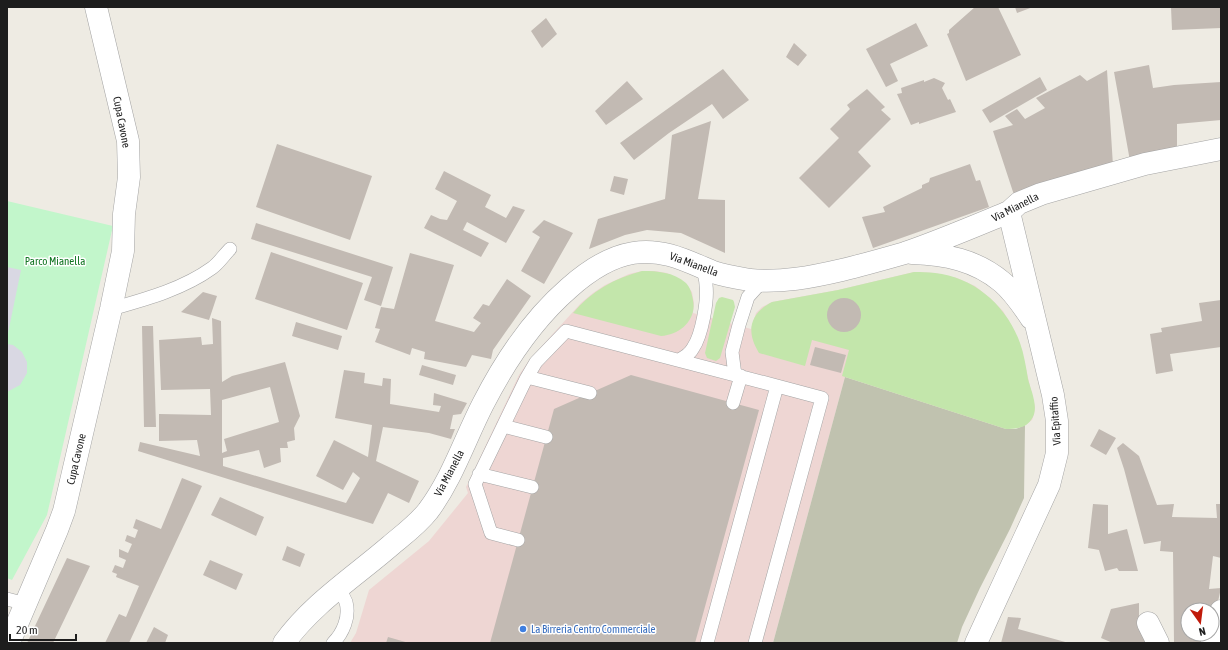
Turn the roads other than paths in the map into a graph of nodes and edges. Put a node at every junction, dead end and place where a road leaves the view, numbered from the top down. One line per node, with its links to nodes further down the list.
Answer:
1 (96, 7): 8 (street, Cupa Cavone)
2 (1221, 149): 3 (street, Via Mianella)
3 (1009, 212): 5 (street, Via Mianella); 9 (street, Via Epitaffio)
4 (230, 249): 8 (lane)
5 (904, 253): 7 (street, Via Mianella); 9 (street)
6 (702, 267): 7 (street, Via Mianella); 10 (lane); 21 (street, Via Mianella)
7 (768, 280): 11 (lane)
8 (112, 309): 22 (street, Cupa Cavone)
9 (1038, 327): 30 (street, Via Epitaffio)
10 (680, 360): 11 (lane); 12 (lane)
11 (738, 375): 13 (lane); 15 (lane)
12 (527, 377): 14 (lane); 16 (lane)
13 (777, 386): 28 (lane); 29 (lane)
14 (590, 394)
15 (733, 403)
16 (503, 426): 17 (lane); 18 (lane)
17 (546, 437)
18 (479, 474): 19 (lane); 20 (lane)
19 (532, 487)
20 (518, 540)
21 (338, 588): 26 (street, Via Mianella); 27 (lane)
22 (16, 602): 25 (street, Cupa Cavone)
23 (1221, 611): 32 (street)
24 (1148, 623): 31 (street)
25 (9, 643)
26 (284, 643)
27 (333, 643)
28 (707, 643)
29 (756, 643)
30 (976, 643)
31 (1158, 643)
32 (1212, 643)

